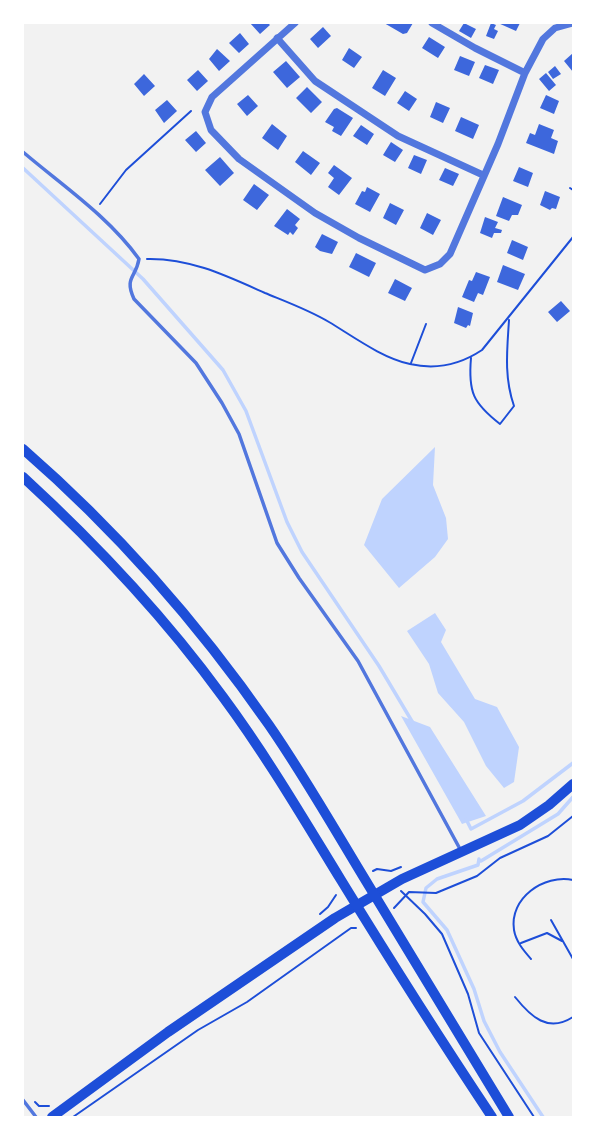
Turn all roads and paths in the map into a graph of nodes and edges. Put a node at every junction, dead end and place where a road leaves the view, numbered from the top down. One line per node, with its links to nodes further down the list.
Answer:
1 (295, 23): 4 (street)
2 (432, 23): 5 (street)
3 (573, 23): 5 (street)
4 (277, 38): 8 (street); 8 (street)
5 (525, 72): 8 (street)
6 (191, 111): 9 (path)
7 (23, 152): 9 (lane)
8 (482, 176)
9 (95, 211): 11 (lane)
10 (573, 237): 12 (path)
11 (139, 259): 15 (path); 20 (lane)
12 (510, 318): 14 (path); 14 (path)
13 (426, 324): 15 (path)
14 (471, 357): 15 (path)
15 (410, 365)
16 (23, 449): 25 (main road)
17 (23, 477): 27 (main road)
18 (573, 784): 20 (main road)
19 (573, 816): 26 (path)
20 (462, 853): 25 (main road)
21 (402, 867): 22 (path)
22 (373, 872)
23 (573, 880): 34 (path)
24 (401, 891): 26 (path)
25 (374, 894): 27 (main road); 46 (main road)
26 (404, 895): 28 (path); 47 (path)
27 (356, 904): 43 (main road); 45 (main road)
28 (393, 910)
29 (551, 919): 33 (path)
30 (340, 925): 32 (path)
31 (361, 929): 32 (path)
32 (345, 932): 44 (path)
33 (562, 941): 34 (path); 36 (path)
34 (519, 944): 35 (path)
35 (531, 959)
36 (573, 959)
37 (515, 997): 38 (path)
38 (573, 1017)
39 (23, 1100): 42 (lane)
40 (32, 1100): 41 (path)
41 (50, 1106)
42 (36, 1117)
43 (52, 1117)
44 (73, 1117)
45 (492, 1117)
46 (509, 1117)
47 (534, 1117)

